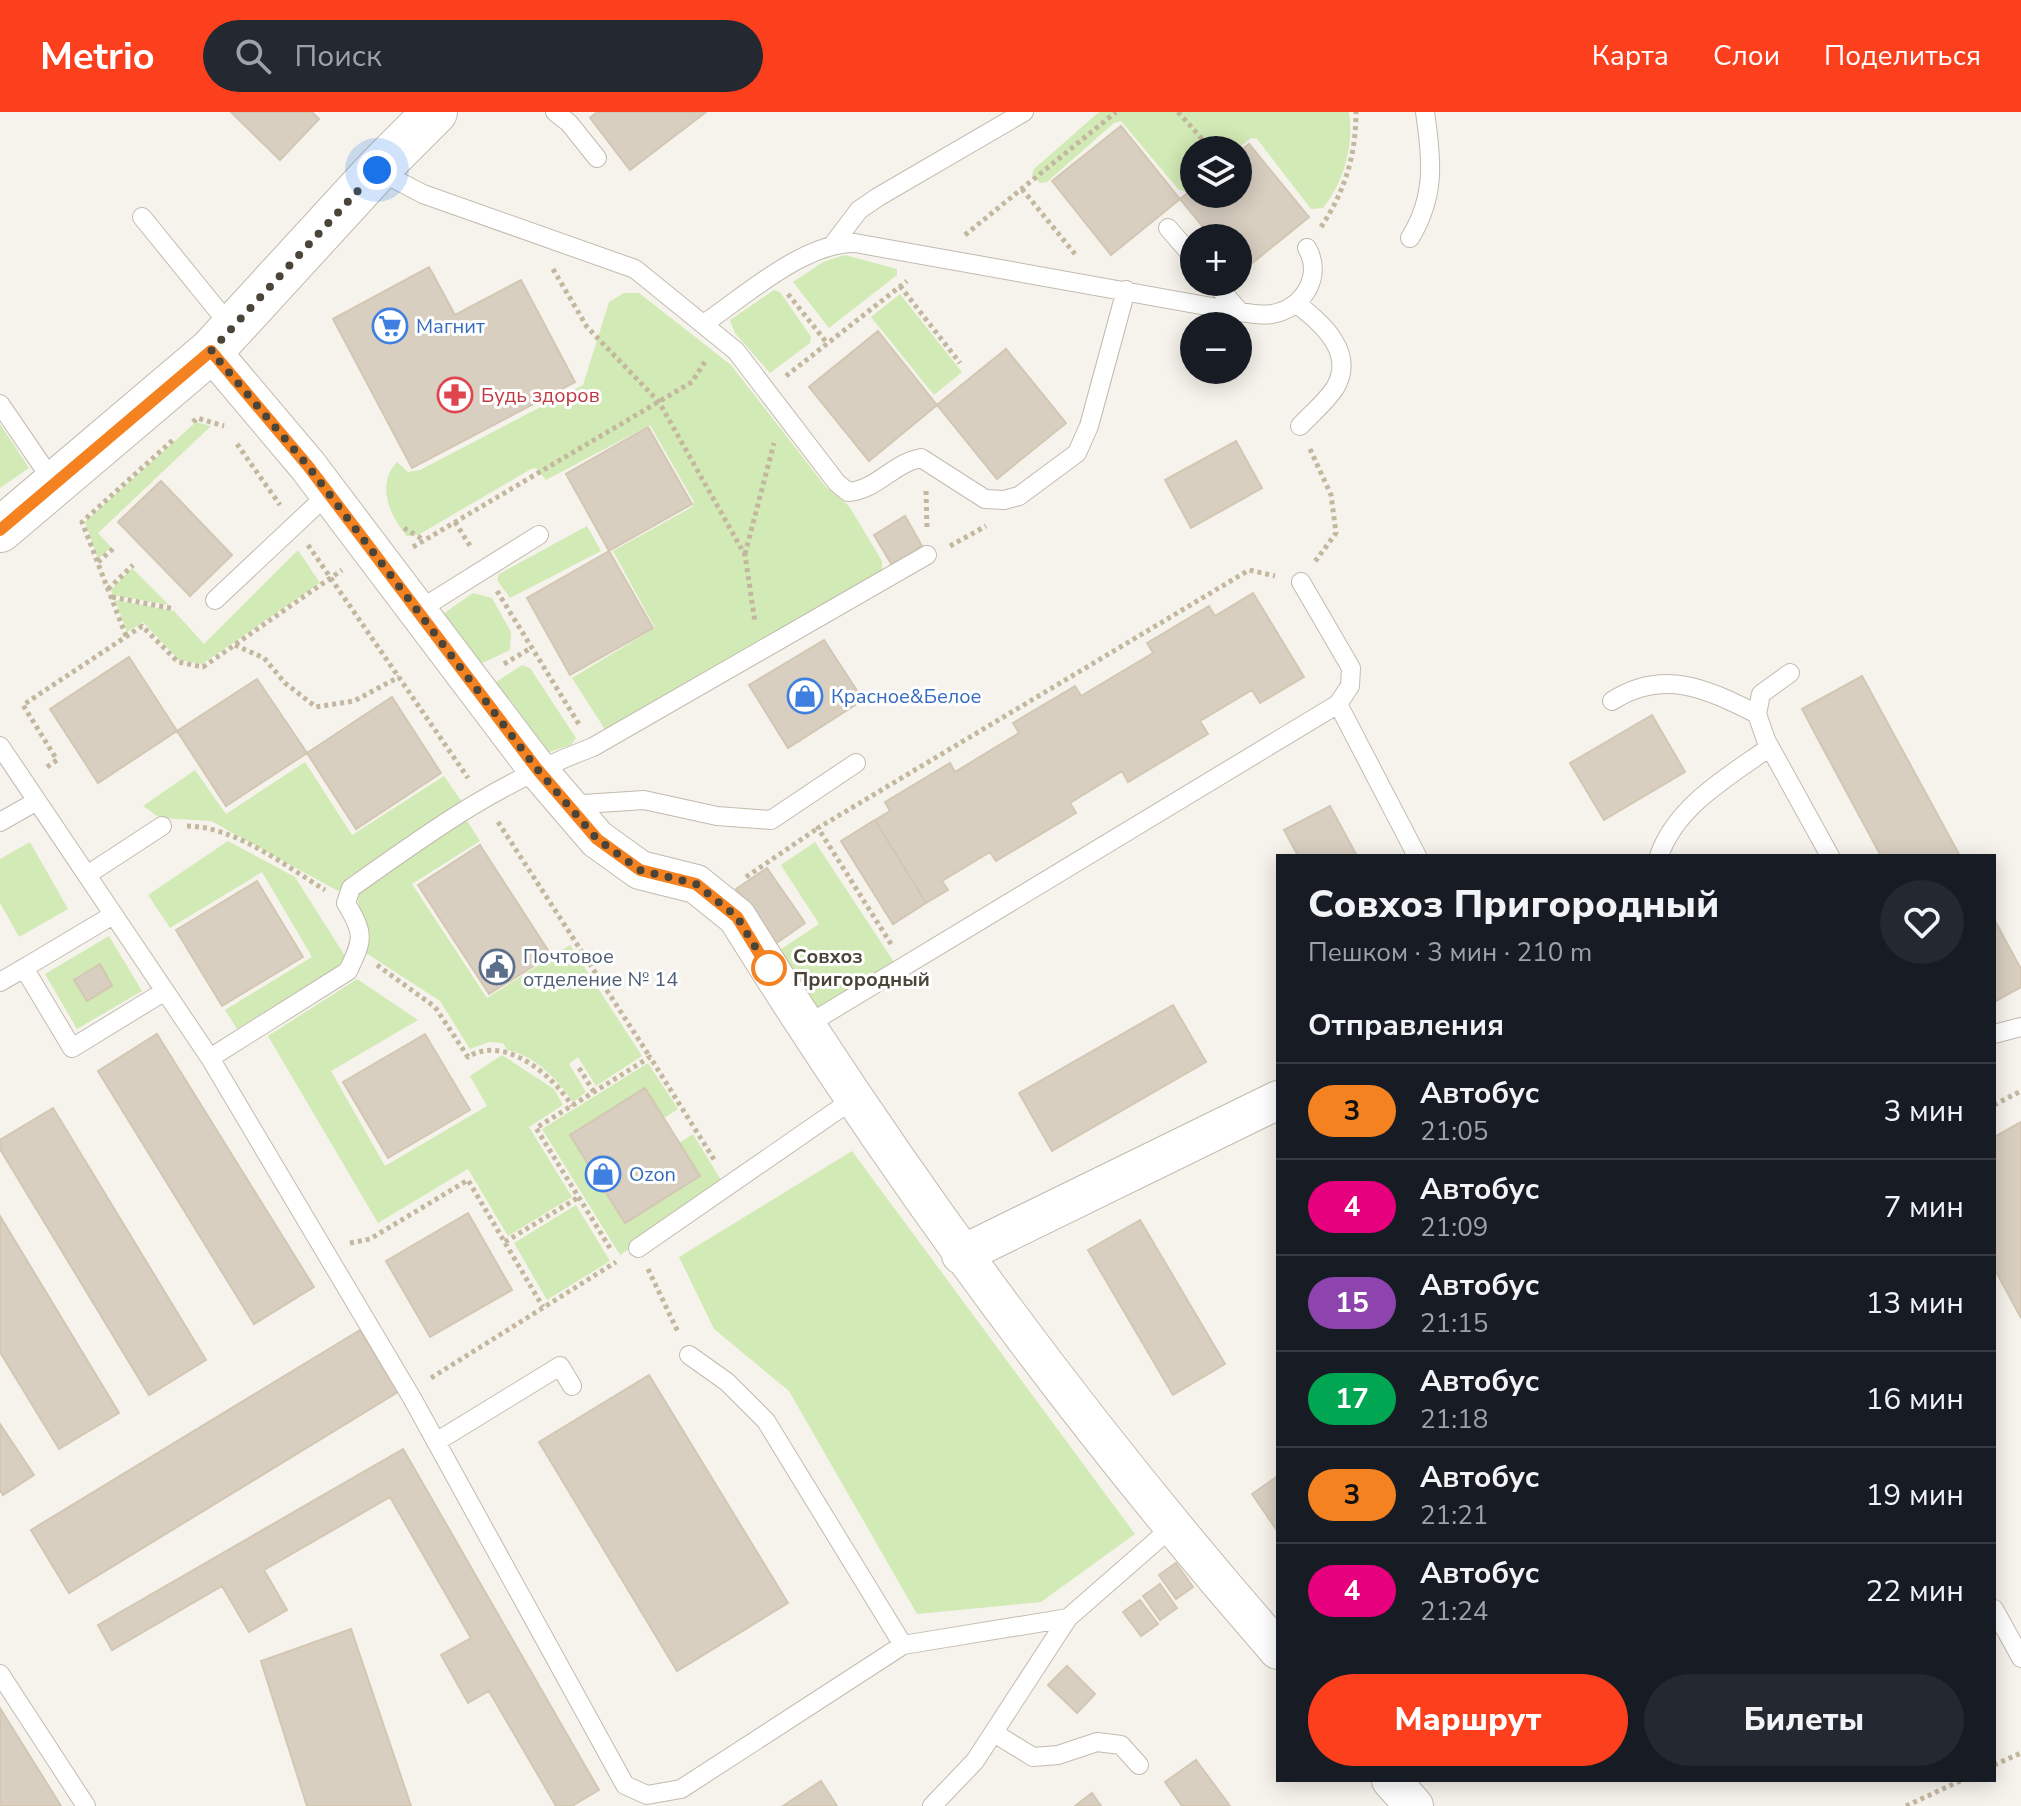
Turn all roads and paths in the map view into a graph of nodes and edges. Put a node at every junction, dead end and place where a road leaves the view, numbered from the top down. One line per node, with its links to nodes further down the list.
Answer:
1 (435, 112): 10 (street)
2 (555, 112): 9 (lane)
3 (1024, 112): 17 (lane)
4 (1116, 112): 11 (path)
5 (1178, 112): 8 (path)
6 (1356, 112): 18 (path)
7 (1425, 112): 15 (lane)
8 (1199, 136)
9 (597, 158)
10 (377, 170): 14 (lane); 29 (street)
11 (1022, 189): 19 (path); 21 (path)
12 (142, 217): 29 (lane)
13 (1168, 228): 16 (lane)
14 (530, 231): 28 (lane); 33 (path)
15 (1410, 238)
16 (1180, 242)
17 (834, 243): 19 (lane); 20 (lane)
18 (1307, 248): 25 (lane)
19 (937, 257): 21 (lane); 22 (path)
20 (775, 276): 28 (lane); 30 (path)
21 (1101, 285): 23 (lane)
22 (900, 286): 30 (path); 31 (path)
23 (1126, 290): 26 (lane); 40 (lane)
24 (1226, 296): 26 (lane)
25 (1297, 304): 27 (lane); 36 (lane)
26 (1240, 312)
27 (1252, 313)
28 (711, 329): 32 (lane); 33 (path)
29 (222, 339): 37 (street); 38 (street)
30 (827, 343): 32 (path)
31 (960, 363)
32 (767, 391): 35 (lane)
33 (659, 402): 45 (path); 47 (path)
34 (0, 404): 37 (lane)
35 (783, 412): 40 (lane); 45 (path)
36 (1300, 426): 52 (path)
37 (56, 485): 42 (street)
38 (329, 493): 41 (lane); 47 (street)
39 (927, 495): 46 (path)
40 (1019, 496): 46 (path)
41 (294, 525): 48 (path); 51 (path); 54 (lane)
42 (0, 530)
43 (539, 535): 50 (lane)
44 (115, 547): 48 (path)
45 (745, 555): 59 (path)
46 (927, 555): 59 (lane)
47 (378, 557): 51 (path); 56 (street)
48 (98, 562): 53 (path)
49 (133, 565): 53 (path)
50 (484, 569): 56 (lane); 66 (path)
51 (331, 578): 58 (path); 61 (path)
52 (1301, 582): 63 (lane); 76 (path)
53 (110, 593): 55 (path); 57 (path)
54 (215, 600)
55 (175, 609)
56 (419, 610): 69 (street)
57 (126, 636): 58 (path); 70 (path)
58 (235, 645): 61 (path)
59 (760, 651): 66 (lane)
60 (1790, 673): 64 (lane)
61 (399, 677): 71 (path)
62 (1612, 701): 64 (lane)
63 (1338, 704): 77 (lane); 85 (lane)
64 (1757, 714): 67 (lane)
65 (0, 746): 70 (lane)
66 (593, 747): 69 (lane)
67 (1770, 747): 78 (lane); 79 (lane)
68 (856, 763): 73 (lane)
69 (537, 769): 71 (lane); 73 (street)
70 (24, 781): 72 (lane)
71 (482, 798): 82 (lane); 92 (path)
72 (37, 801): 74 (lane); 80 (lane)
73 (568, 805): 81 (street)
74 (0, 822)
75 (162, 826): 80 (lane); 82 (path)
76 (818, 828): 81 (path); 85 (path)
77 (1416, 854)
78 (1660, 854)
79 (1829, 854)
80 (87, 875): 83 (lane)
81 (714, 898): 89 (street)
82 (346, 903): 84 (lane)
83 (113, 915): 86 (lane); 88 (lane)
84 (356, 953): 93 (lane); 100 (path)
85 (904, 966): 89 (lane)
86 (24, 968): 87 (lane); 88 (lane)
87 (0, 982)
88 (165, 991): 93 (lane)
89 (807, 1025): 97 (street)
90 (2021, 1027): 91 (lane)
91 (1996, 1033)
92 (650, 1057): 96 (path); 101 (path)
93 (210, 1058): 105 (lane)
94 (579, 1068): 96 (path)
95 (2021, 1091): 99 (path)
96 (594, 1092): 100 (path)
97 (855, 1098): 101 (lane); 106 (street)
98 (1276, 1101): 106 (street)
99 (1996, 1104)
100 (572, 1106): 102 (path)
101 (730, 1186): 104 (lane)
102 (579, 1197): 103 (path); 107 (path)
103 (505, 1242): 105 (path); 108 (path)
104 (638, 1248): 107 (path); 109 (path)
105 (323, 1249): 111 (lane)
106 (961, 1255): 113 (street)
107 (618, 1260): 108 (path)
108 (543, 1307): 111 (path)
109 (689, 1355): 116 (lane)
110 (572, 1386): 112 (lane)
111 (409, 1392): 112 (lane)
112 (436, 1442): 116 (lane)
113 (1171, 1528): 115 (lane); 117 (street)
114 (1996, 1613): 118 (lane)
115 (1068, 1618): 116 (lane); 120 (lane)
116 (903, 1645)
117 (1276, 1648)
118 (2021, 1658)
119 (0, 1674): 126 (lane)
120 (994, 1733): 123 (lane); 127 (lane)
121 (2021, 1753): 122 (path)
122 (1996, 1764)
123 (1139, 1765)
124 (1393, 1782): 128 (street)
125 (1958, 1782): 129 (path)
126 (86, 1806)
127 (932, 1806)
128 (1414, 1806)
129 (1906, 1806)

